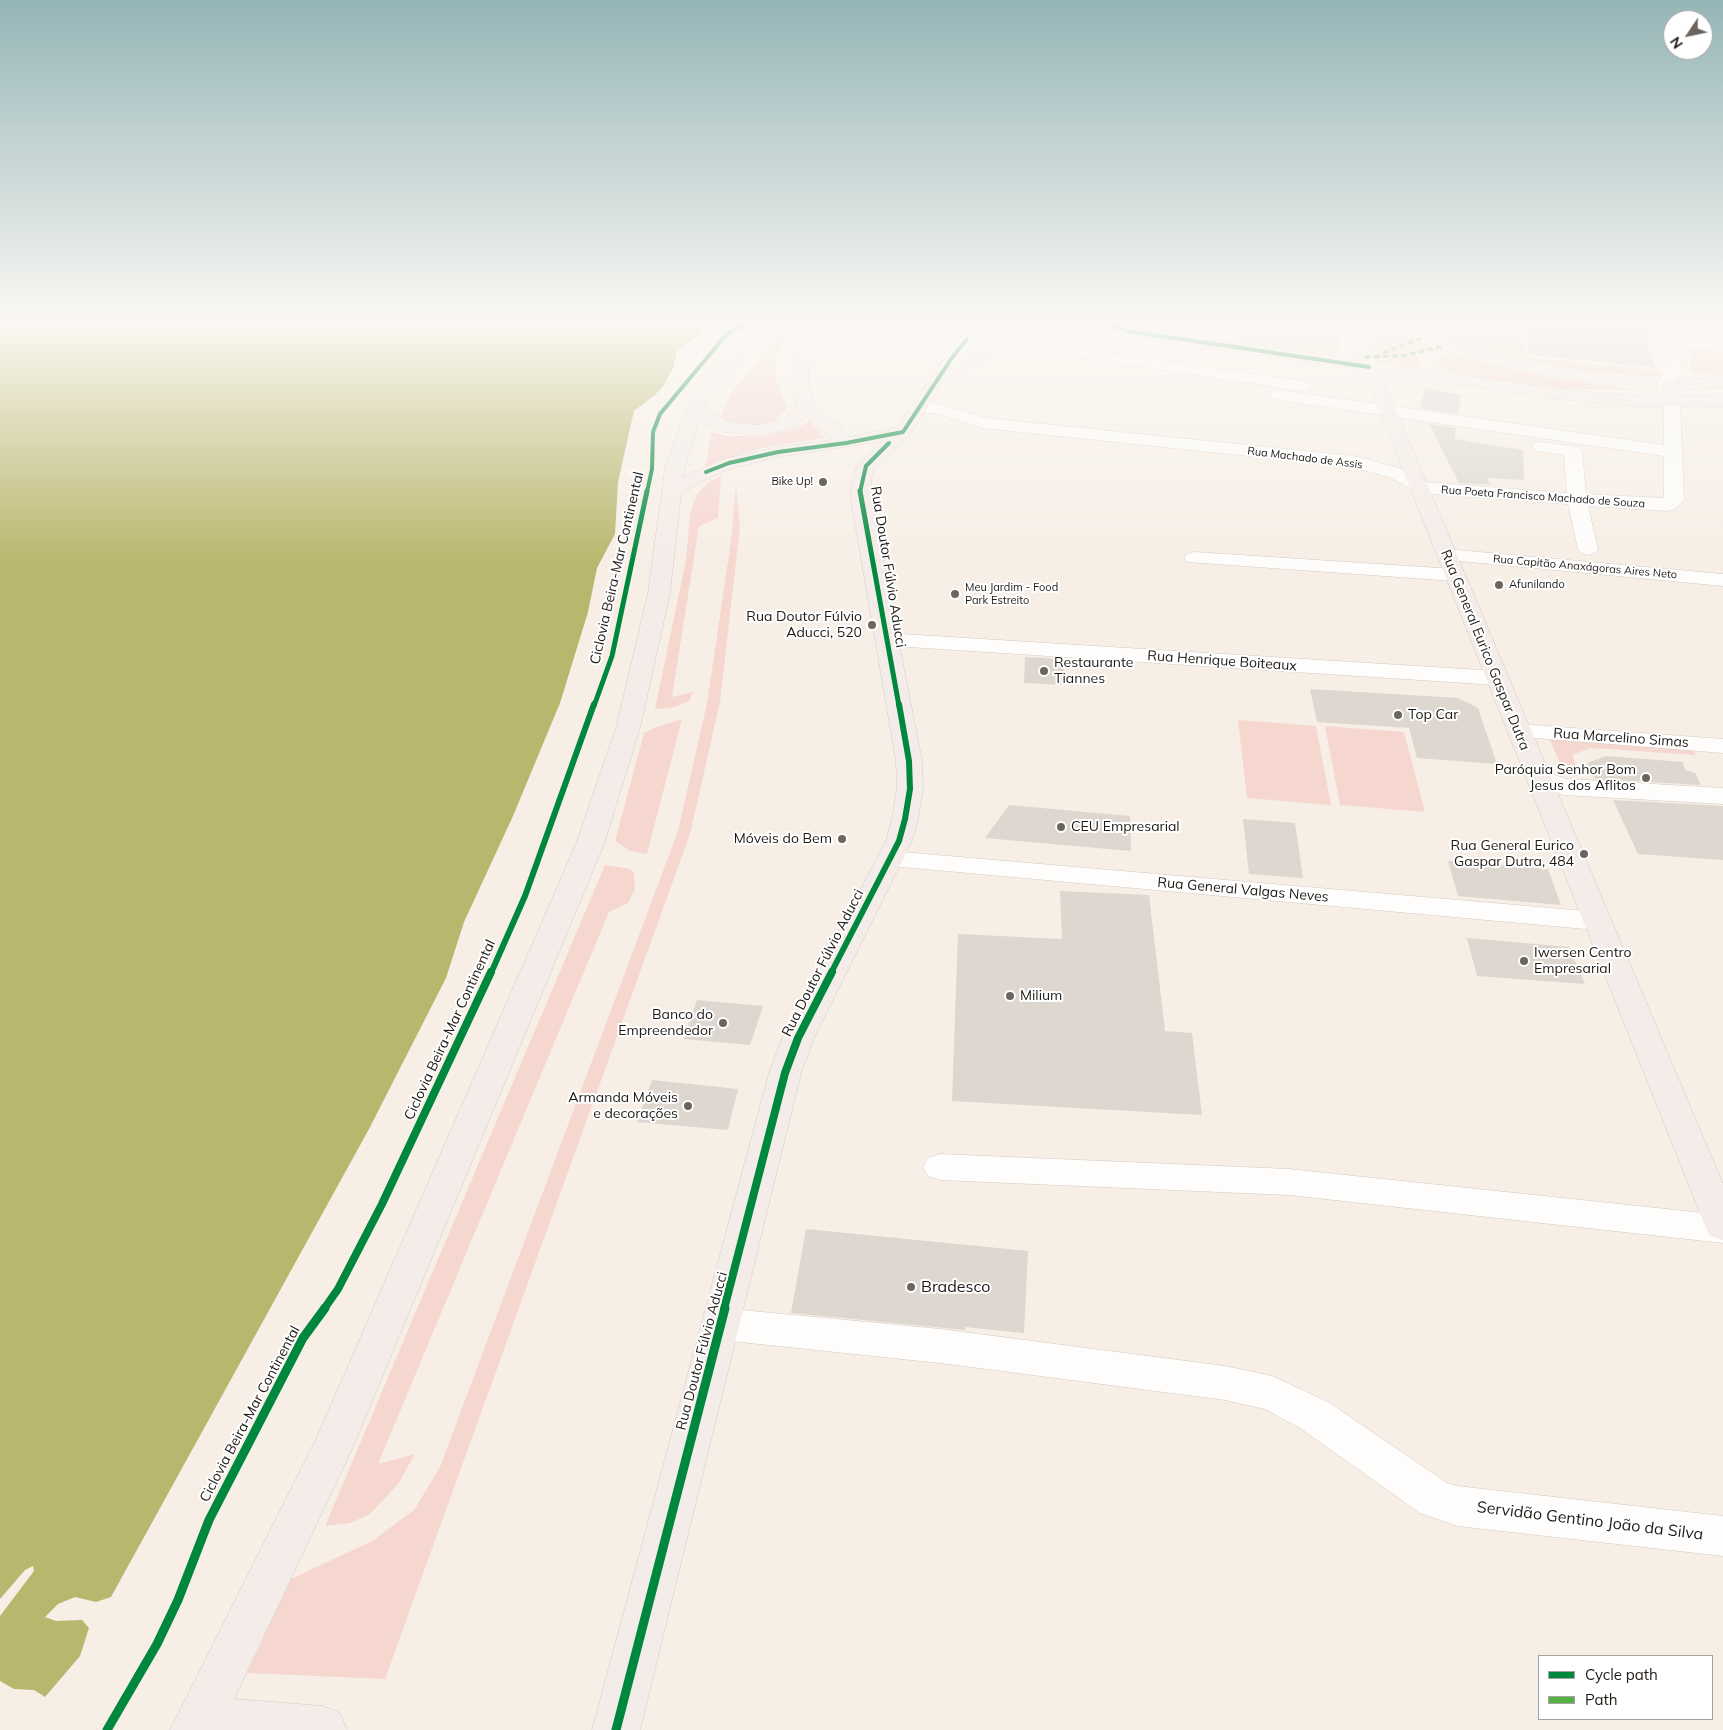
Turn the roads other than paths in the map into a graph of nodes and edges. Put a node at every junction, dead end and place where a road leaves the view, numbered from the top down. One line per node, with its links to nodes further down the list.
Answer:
1 (698, 403): 10 (main road)
2 (804, 403): 11 (main road)
3 (923, 403): 12 (main road, Rua Doutor Fúlvio Aducci)
4 (1358, 403): 9 (street)
5 (1371, 403): 9 (street)
6 (1668, 403): 7 (main road)
7 (1672, 403): 8 (main road); 14 (street)
8 (1686, 403)
9 (1385, 405): 14 (street); 15 (main road, Rua General Eurico Gaspar Dutra); 17 (street)
10 (696, 406): 11 (main road); 16 (main road)
11 (805, 406): 13 (main road)
12 (911, 420): 13 (main road); 15 (street, Rua Machado de Assis); 23 (main road, Rua Doutor Fúlvio Aducci)
13 (846, 443): 16 (main road)
14 (1674, 452): 17 (street, Rua Poeta Francisco Machado de Souza)
15 (1418, 488): 17 (street, Rua Poeta Francisco Machado de Souza); 19 (main road, Rua General Eurico Gaspar Dutra)
16 (672, 491): 35 (main road)
17 (1577, 500): 18 (street)
18 (1588, 549)
19 (1446, 555): 21 (main road, Rua General Eurico Gaspar Dutra); 22 (street, Rua Capitão Anaxágoras Aires Neto)
20 (1194, 558): 21 (street)
21 (1455, 575): 24 (main road, Rua General Eurico Gaspar Dutra)
22 (1723, 580)
23 (886, 640): 24 (street, Rua Henrique Boiteaux); 29 (main road, Rua Doutor Fúlvio Aducci)
24 (1497, 678): 25 (main road, Rua General Eurico Gaspar Dutra)
25 (1519, 731): 26 (street, Rua Marcelino Simas); 27 (main road, Rua General Eurico Gaspar Dutra)
26 (1723, 746)
27 (1538, 778): 28 (street); 30 (main road, Rua General Eurico Gaspar Dutra)
28 (1723, 796)
29 (890, 859): 30 (street, Rua General Valgas Neves); 33 (main road, Rua Doutor Fúlvio Aducci)
30 (1597, 921): 32 (main road, Rua General Eurico Gaspar Dutra)
31 (940, 1166): 32 (street)
32 (1723, 1228)
33 (721, 1324): 34 (street, Servidão Gentino João da Silva); 37 (main road, Rua Doutor Fúlvio Aducci)
34 (1723, 1536)
35 (197, 1725): 36 (main road)
36 (323, 1730)
37 (616, 1730)

